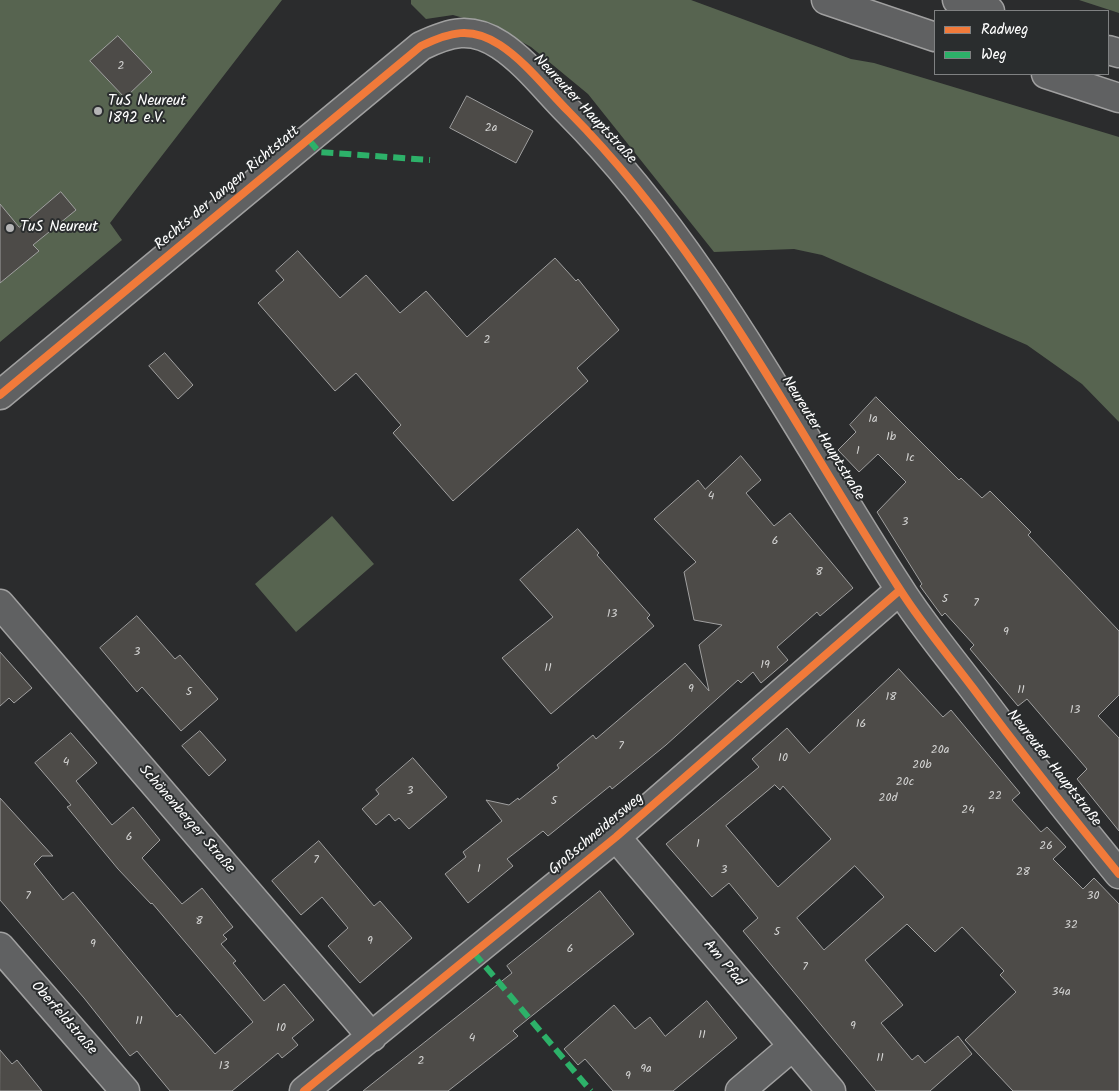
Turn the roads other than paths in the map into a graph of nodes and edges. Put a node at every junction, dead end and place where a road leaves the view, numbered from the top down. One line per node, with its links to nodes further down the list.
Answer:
1 (826, 0): 5 (main road)
2 (957, 0): 3 (main road)
3 (987, 10)
4 (484, 37): 8 (main road, Rechts der langen Richtstatt); 9 (main road, Neureuter Hauptstraße)
5 (934, 38)
6 (1049, 75): 7 (main road)
7 (1119, 98)
8 (0, 394)
9 (900, 590): 11 (main road, Großschneidersweg); 12 (main road, Neureuter Hauptstraße)
10 (0, 604): 14 (main road, Schönenberger Straße)
11 (616, 837): 14 (main road, Großschneidersweg); 15 (main road, Am Pfad)
12 (1119, 874)
13 (0, 947): 16 (main road, Oberfeldstraße)
14 (372, 1037): 17 (main road, Großschneidersweg)
15 (792, 1046): 18 (main road); 19 (main road, Am Pfad)
16 (125, 1091)
17 (304, 1091)
18 (740, 1091)
19 (831, 1091)

